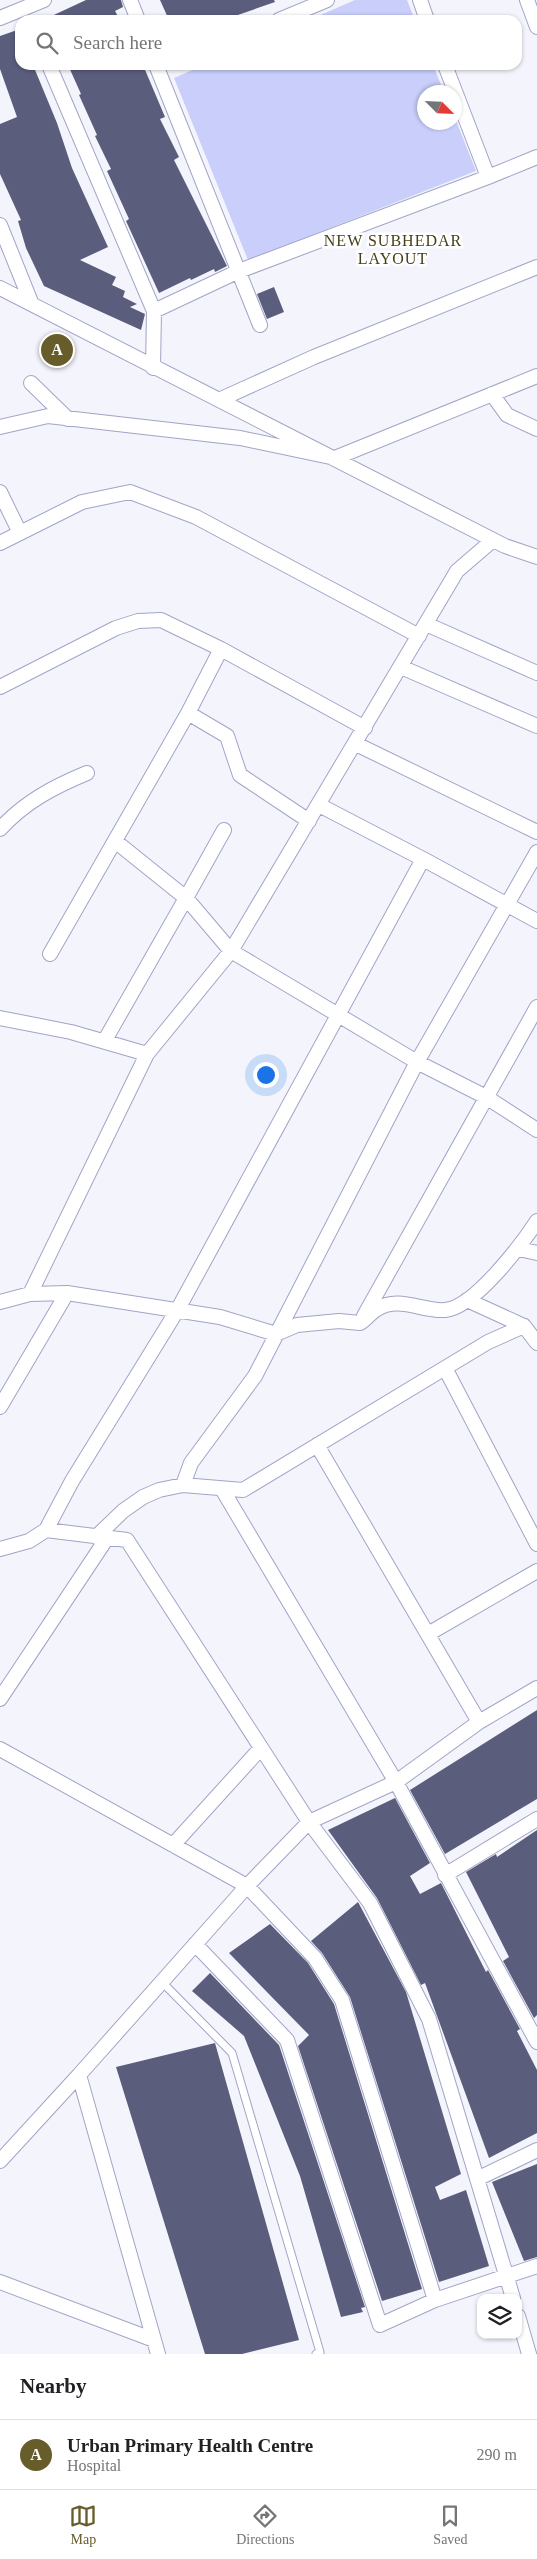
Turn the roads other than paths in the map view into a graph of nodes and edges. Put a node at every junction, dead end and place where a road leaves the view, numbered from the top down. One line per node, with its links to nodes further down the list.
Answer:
1 (44, 0): 6 (street)
2 (130, 0): 7 (street)
3 (327, 0): 8 (street)
4 (420, 0): 9 (street)
5 (527, 0): 11 (street)
6 (25, 9): 10 (street)
7 (136, 15)
8 (291, 15)
9 (425, 15)
10 (0, 18)
11 (537, 27)
12 (51, 70): 22 (street)
13 (163, 70): 19 (street)
14 (447, 70): 16 (street)
15 (537, 158): 16 (street)
16 (488, 177): 19 (street)
17 (0, 225): 21 (street)
18 (537, 267): 28 (street)
19 (239, 271): 22 (street); 23 (street)
20 (0, 288): 21 (street)
21 (31, 302): 24 (street)
22 (154, 311): 24 (street)
23 (260, 326)
24 (153, 368): 28 (street)
25 (537, 376): 27 (street)
26 (31, 383): 30 (street)
27 (492, 394): 33 (street); 34 (street)
28 (221, 399): 34 (street)
29 (0, 418): 31 (street)
30 (68, 418): 31 (street); 34 (street)
31 (21, 422): 32 (street)
32 (0, 428)
33 (537, 429)
34 (334, 458): 37 (street)
35 (0, 492): 36 (street)
36 (20, 533): 38 (street); 41 (street)
37 (493, 540): 39 (street); 40 (street)
38 (0, 543)
39 (537, 557)
40 (426, 624): 41 (street); 44 (street)
41 (419, 636): 43 (street)
42 (221, 648): 45 (street); 46 (street); 48 (street)
43 (401, 667): 47 (street); 48 (street)
44 (537, 673)
45 (0, 686)
46 (188, 713): 52 (street); 56 (street)
47 (537, 726)
48 (365, 728): 49 (street)
49 (356, 744): 51 (street); 55 (street)
50 (87, 773): 53 (street)
51 (319, 805): 52 (street); 58 (street)
52 (309, 821): 62 (street)
53 (0, 829)
54 (224, 830): 59 (street)
55 (537, 832)
56 (115, 841): 59 (street); 63 (street)
57 (537, 852): 60 (street)
58 (422, 859): 60 (street); 65 (street)
59 (186, 898): 62 (street); 67 (street)
60 (508, 904): 61 (street); 69 (street)
61 (537, 921)
62 (231, 951): 65 (street); 68 (street)
63 (50, 954)
64 (537, 1007): 70 (street)
65 (339, 1013): 69 (street); 79 (street)
66 (0, 1018): 67 (street)
67 (105, 1040): 68 (street)
68 (147, 1054): 76 (street)
69 (416, 1062): 70 (street); 82 (street)
70 (486, 1097): 71 (street); 80 (street)
71 (537, 1130)
72 (537, 1221): 73 (street)
73 (519, 1249): 74 (street); 77 (street)
74 (537, 1254)
75 (67, 1293): 76 (street); 79 (street); 85 (street)
76 (30, 1294): 78 (street)
77 (467, 1300): 80 (street); 81 (street)
78 (0, 1302)
79 (178, 1309): 82 (street); 89 (street)
80 (360, 1323): 82 (street)
81 (524, 1326): 83 (street); 84 (street)
82 (276, 1334): 87 (street)
83 (537, 1343)
84 (445, 1368): 86 (street); 91 (street)
85 (0, 1407)
86 (317, 1445): 88 (street); 94 (street)
87 (183, 1484): 88 (street); 90 (street)
88 (222, 1489): 100 (street)
89 (46, 1530): 90 (street); 92 (street)
90 (101, 1537): 96 (street); 98 (street)
91 (537, 1544)
92 (0, 1549)
93 (537, 1571): 94 (street)
94 (428, 1634): 97 (street)
95 (537, 1688): 97 (street)
96 (0, 1699)
97 (479, 1722): 100 (street)
98 (261, 1748): 102 (street); 103 (street)
99 (0, 1750): 103 (street)
100 (396, 1782): 102 (street); 104 (street)
101 (537, 1819): 104 (street)
102 (309, 1822): 105 (street); 112 (street)
103 (173, 1845): 105 (street)
104 (445, 1875): 108 (street)
105 (247, 1886): 106 (street); 117 (street)
106 (195, 1944): 107 (street); 117 (street)
107 (162, 1982): 109 (street); 121 (lane)
108 (537, 2042)
109 (79, 2075): 111 (street); 119 (street)
110 (537, 2150): 112 (street)
111 (0, 2161)
112 (477, 2179): 114 (street)
113 (537, 2266): 114 (street)
114 (508, 2278): 116 (street); 117 (street)
115 (0, 2282): 119 (street)
116 (512, 2294)
117 (435, 2300)
118 (522, 2329): 122 (street)
119 (154, 2340): 120 (street)
120 (158, 2354)
121 (316, 2354)
122 (530, 2354)

